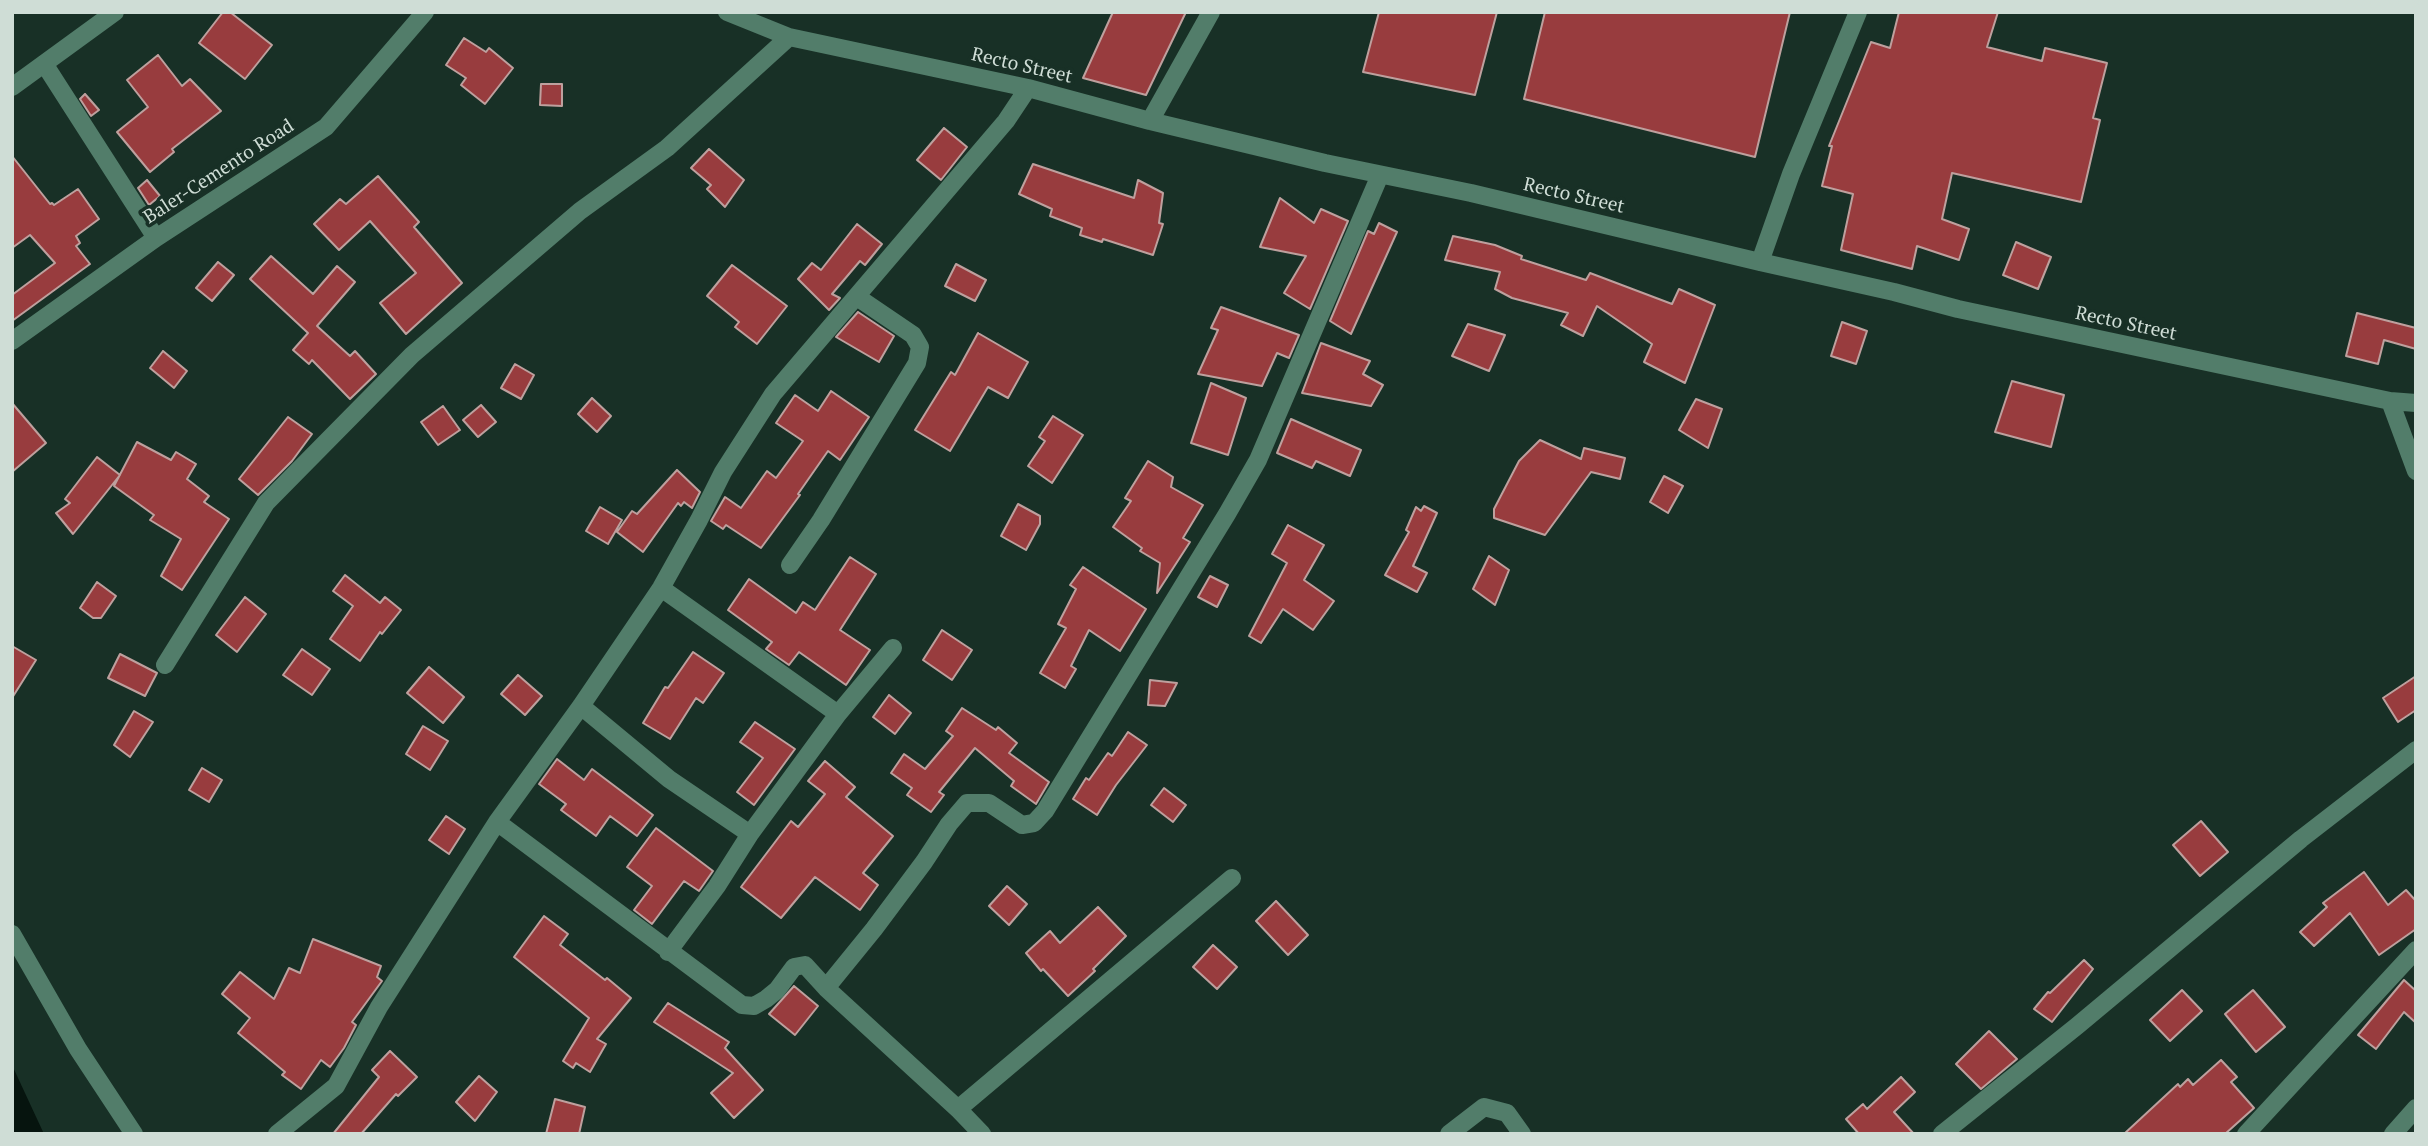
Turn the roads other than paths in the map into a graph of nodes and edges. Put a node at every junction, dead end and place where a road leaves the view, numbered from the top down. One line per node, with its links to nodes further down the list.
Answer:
1 (115, 12): 7 (street)
2 (425, 12): 12 (street, Baler-Cemento Road)
3 (727, 12): 6 (street, Recto Street)
4 (1211, 12): 10 (street)
5 (1858, 12): 13 (street)
6 (789, 37): 9 (street, Recto Street); 22 (street)
7 (45, 65): 8 (street); 12 (street)
8 (12, 87)
9 (1028, 88): 10 (street, Recto Street); 14 (street)
10 (1150, 121): 11 (street, Recto Street)
11 (1380, 175): 13 (street, Recto Street); 32 (street)
12 (156, 238): 15 (street, Baler-Cemento Road)
13 (1760, 262): 16 (street, Recto Street)
14 (857, 297): 19 (street); 20 (street)
15 (12, 341)
16 (2390, 401): 17 (street, Recto Street); 18 (street)
17 (2416, 403)
18 (2416, 471)
19 (790, 565)
20 (661, 588): 23 (street); 24 (street)
21 (893, 648): 24 (street)
22 (165, 665)
23 (581, 706): 26 (street); 27 (street)
24 (838, 714): 27 (street)
25 (2416, 750): 40 (street)
26 (496, 822): 31 (street); 36 (street)
27 (751, 834): 31 (street)
28 (1232, 878): 34 (street)
29 (12, 934): 35 (street)
30 (2416, 950): 41 (street)
31 (668, 952): 32 (street)
32 (826, 988): 34 (street)
33 (2416, 1108): 42 (street)
34 (958, 1109): 37 (street)
35 (134, 1134)
36 (276, 1134)
37 (982, 1134)
38 (1449, 1134): 39 (street)
39 (1522, 1134)
40 (1941, 1134)
41 (2246, 1134)
42 (2393, 1134)

